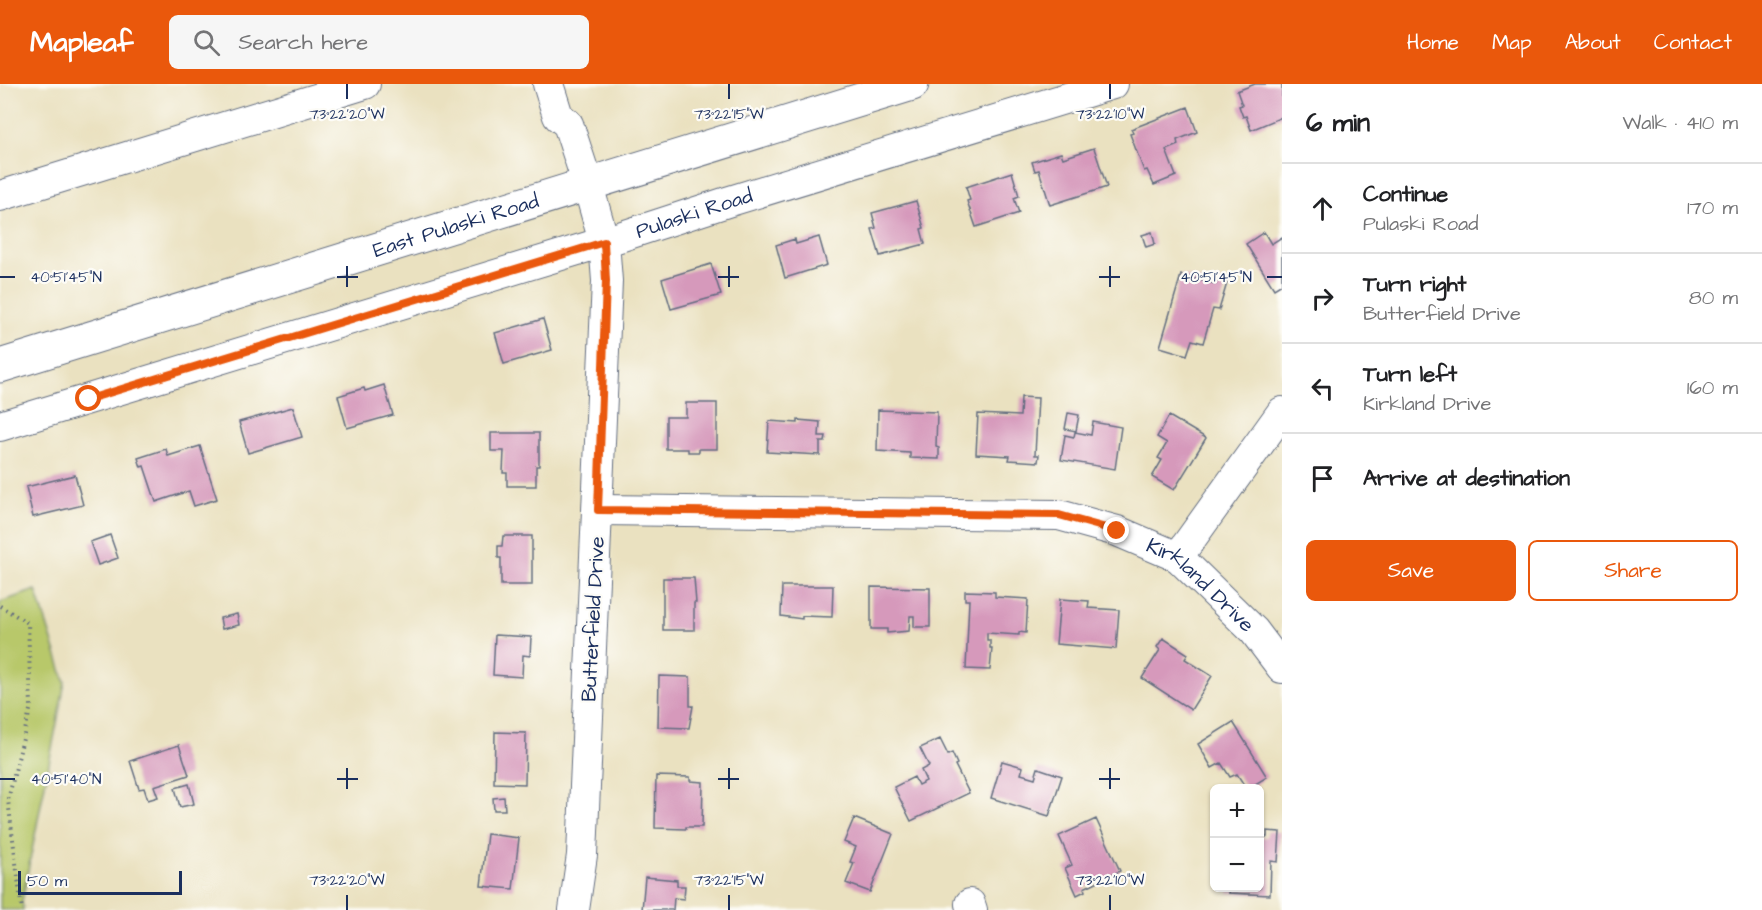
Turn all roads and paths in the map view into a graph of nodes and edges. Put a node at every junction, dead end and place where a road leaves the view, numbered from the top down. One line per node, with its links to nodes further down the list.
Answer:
1 (365, 84): 8 (street)
2 (548, 84): 6 (street)
3 (567, 84): 6 (street)
4 (912, 84): 7 (main road, East Pulaski Road)
5 (1113, 84): 9 (street, Pulaski Road)
6 (568, 124): 7 (street, Butterfield Drive)
7 (588, 185): 9 (street, Butterfield Drive); 10 (main road, East Pulaski Road)
8 (0, 196)
9 (604, 242): 12 (street, Pulaski Road); 13 (street, Butterfield Drive)
10 (0, 366)
11 (1282, 412): 14 (street)
12 (0, 426)
13 (598, 510): 14 (street, Kirkland Drive); 18 (street, Butterfield Drive)
14 (1178, 557): 16 (street, Kirkland Drive)
15 (0, 606): 17 (path)
16 (1282, 668)
17 (22, 910)
18 (574, 910)

